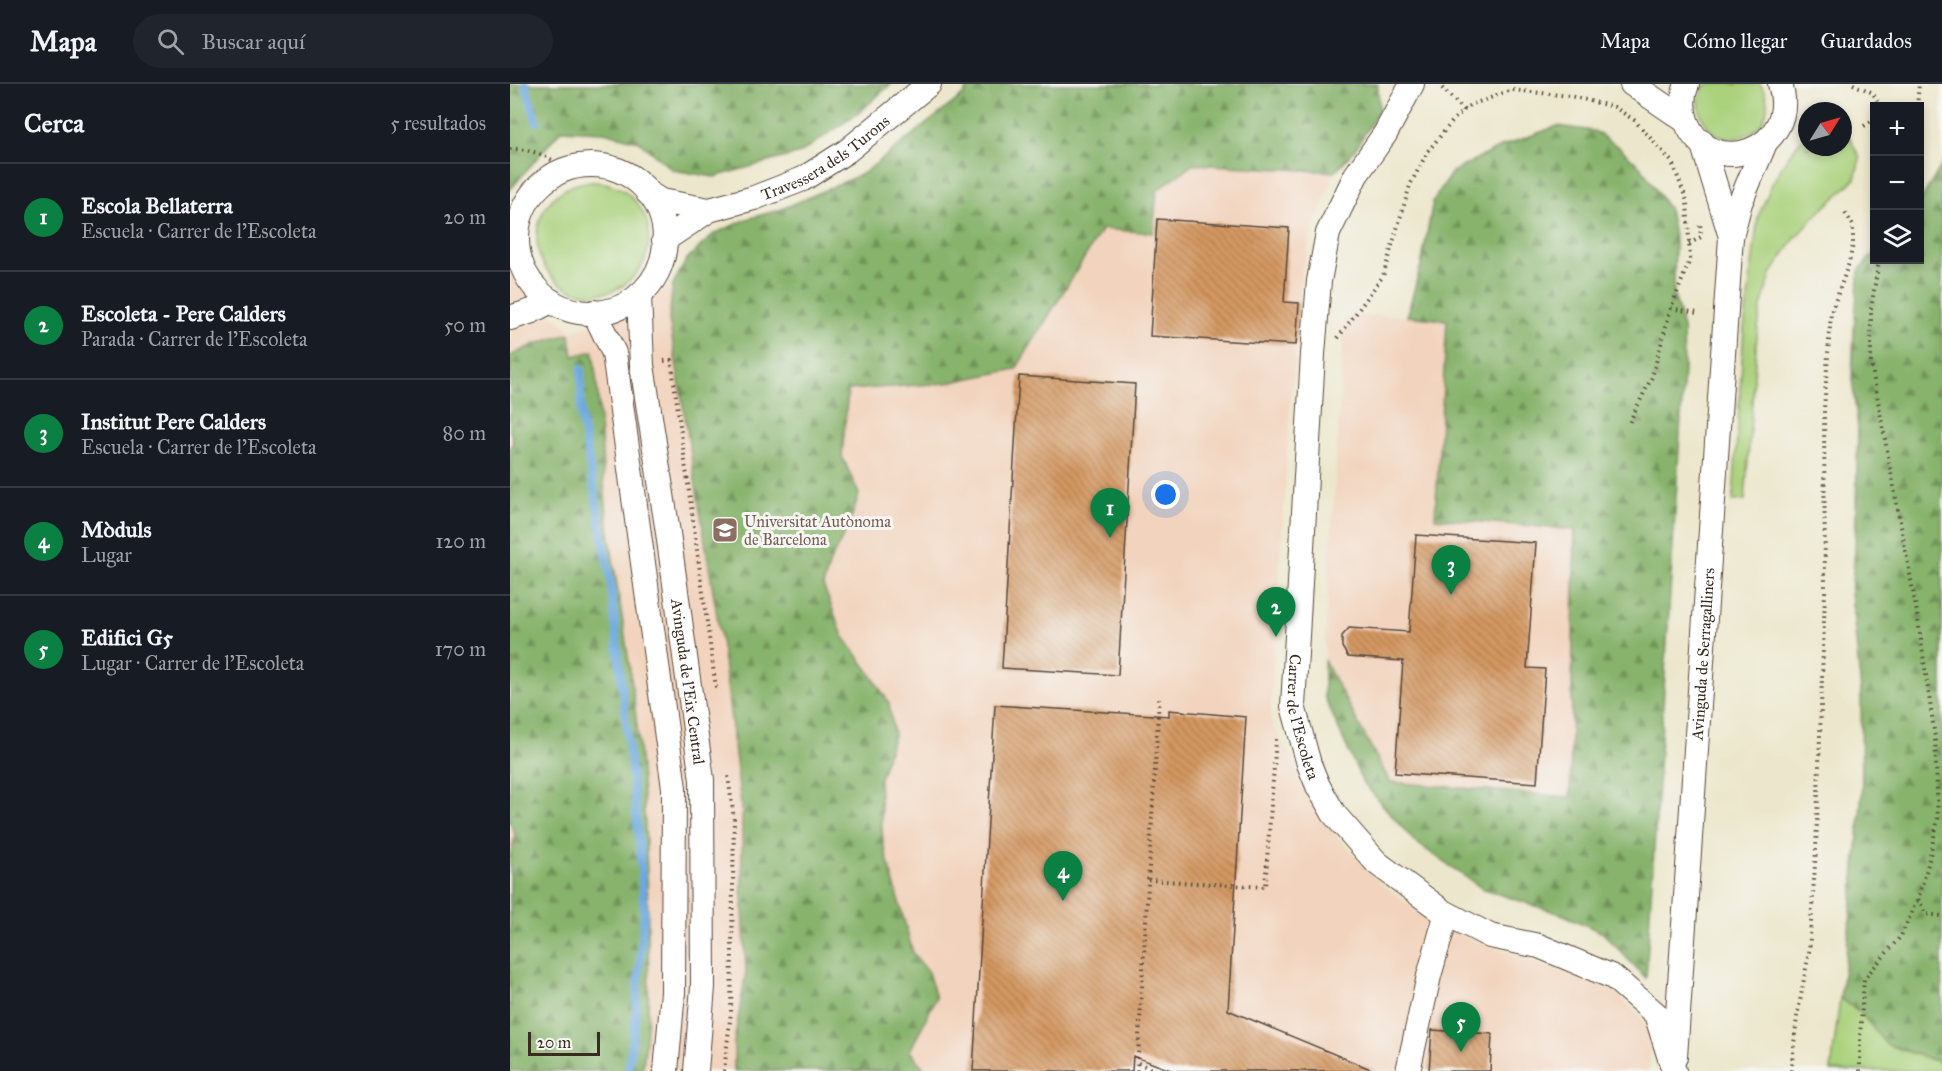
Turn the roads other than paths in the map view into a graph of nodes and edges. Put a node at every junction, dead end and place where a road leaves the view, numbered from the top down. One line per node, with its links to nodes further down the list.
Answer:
1 (929, 84): 10 (street, Travessera dels Turons)
2 (1413, 84): 22 (street, Carrer de l'Escoleta)
3 (1632, 84): 6 (street)
4 (1687, 84): 6 (street)
5 (1780, 84): 8 (street, Avinguda de Serragalliners)
6 (1686, 121): 7 (street)
7 (1702, 142): 8 (street); 11 (street, Avinguda de Serragalliners)
8 (1765, 143): 11 (street, Avinguda de Serragalliners)
9 (648, 193): 10 (street, Travessera dels Turons); 12 (street); 13 (street)
10 (709, 210): 12 (street, Travessera dels Turons)
11 (1731, 237): 22 (street, Avinguda de Serragalliners)
12 (664, 240): 14 (street)
13 (514, 261): 15 (street)
14 (639, 295): 16 (street); 20 (street, Avinguda de l'Eix Central)
15 (551, 301): 16 (street); 17 (street)
16 (594, 312): 19 (street, Avinguda de l'Eix Central)
17 (510, 318)
18 (1444, 923): 21 (street)
19 (666, 1071)
20 (696, 1071)
21 (1408, 1071)
22 (1674, 1071)

